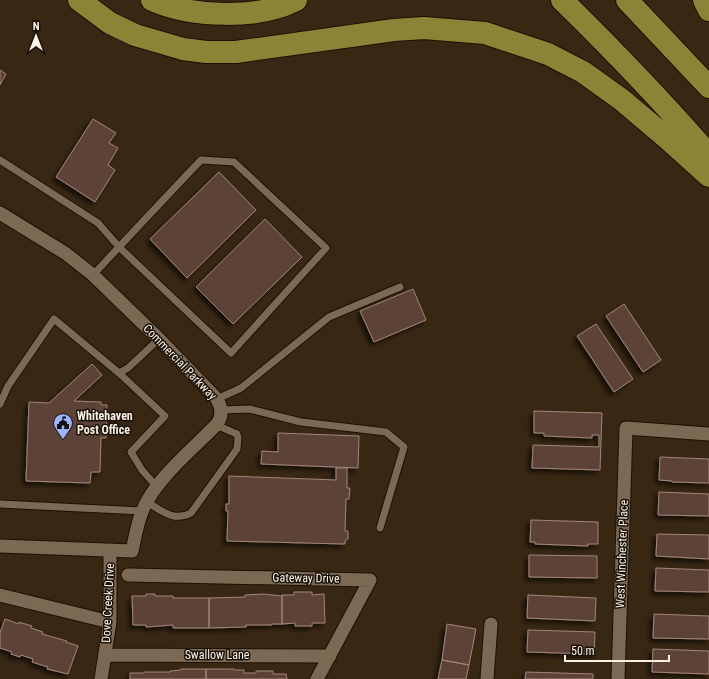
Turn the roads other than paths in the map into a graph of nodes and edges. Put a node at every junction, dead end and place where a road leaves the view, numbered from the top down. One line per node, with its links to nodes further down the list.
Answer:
1 (79, 0): 11 (highway)
2 (152, 0): 3 (highway)
3 (296, 0)
4 (562, 0): 9 (highway)
5 (627, 0): 8 (highway)
6 (704, 0): 7 (highway)
7 (709, 10)
8 (709, 87)
9 (709, 155)
10 (0, 160): 13 (lane)
11 (709, 176)
12 (0, 213): 14 (street, Commercial Parkway)
13 (119, 247): 13 (lane); 14 (lane)
14 (93, 275): 16 (street, Commercial Parkway)
15 (400, 288): 19 (lane)
16 (159, 339): 17 (lane); 19 (street, Commercial Parkway)
17 (119, 373): 18 (lane); 22 (lane)
18 (0, 404)
19 (219, 404): 20 (street, Commercial Parkway); 25 (lane)
20 (216, 425): 22 (street, Commercial Parkway); 24 (lane)
21 (709, 434): 37 (street, West Winchester Place)
22 (157, 487): 24 (street, Commercial Parkway)
23 (0, 504): 24 (lane)
24 (144, 506): 27 (street, Commercial Parkway)
25 (380, 528)
26 (0, 546): 27 (street)
27 (110, 550): 30 (street, Dove Creek Drive)
28 (128, 575): 33 (street, Gateway Drive)
29 (0, 595): 30 (street)
30 (110, 622): 32 (street, Dove Creek Drive)
31 (491, 624): 36 (street)
32 (105, 655): 33 (street, Swallow Lane); 34 (street, Dove Creek Drive)
33 (330, 656): 35 (street, Gateway Drive)
34 (101, 679)
35 (317, 679)
36 (487, 679)
37 (618, 679)

